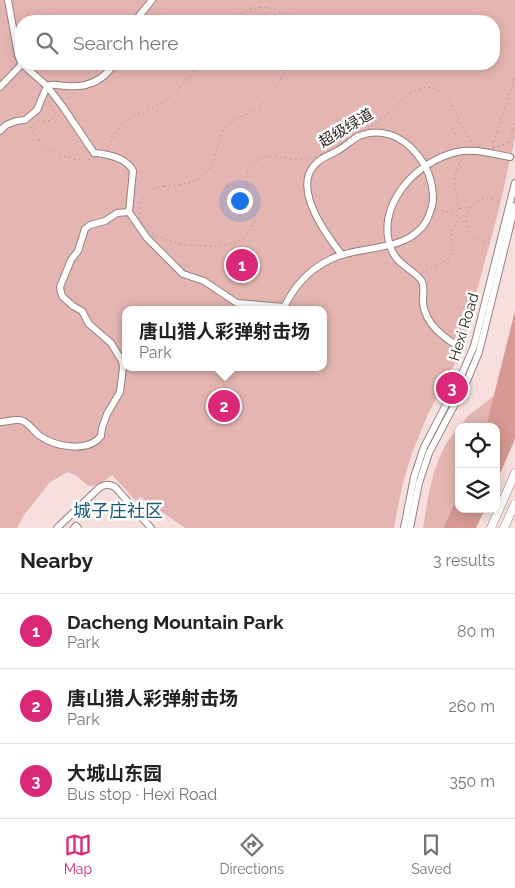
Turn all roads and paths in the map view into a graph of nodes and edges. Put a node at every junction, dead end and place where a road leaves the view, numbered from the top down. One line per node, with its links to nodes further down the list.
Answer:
1 (8, 0): 6 (street)
2 (152, 0): 3 (street)
3 (140, 15)
4 (238, 15): 5 (path)
5 (283, 15)
6 (15, 38)
7 (16, 70): 14 (street)
8 (29, 70): 13 (street)
9 (110, 70): 13 (street)
10 (193, 70): 15 (path, bridge)
11 (286, 70): 16 (path, 超级绿道, bridge)
12 (515, 76): 23 (path)
13 (47, 86): 18 (street); 31 (street)
14 (0, 88)
15 (51, 105)
16 (459, 121): 19 (path); 20 (path, 超级绿道, bridge)
17 (515, 124): 20 (path, bridge)
18 (0, 131)
19 (454, 134)
20 (509, 142): 21 (path)
21 (515, 149)
22 (468, 151): 23 (street); 30 (path); 37 (street)
23 (490, 154): 24 (street)
24 (510, 157)
25 (515, 184): 50 (street, Hexi Road)
26 (501, 202): 29 (path)
27 (515, 206): 51 (street, Hexi Road)
28 (432, 207): 32 (path); 36 (street); 36 (street)
29 (472, 207): 30 (path); 34 (path)
30 (459, 209): 32 (path)
31 (129, 212): 38 (street); 41 (street)
32 (456, 214): 33 (path)
33 (459, 219): 34 (path); 37 (path)
34 (465, 222): 35 (path)
35 (490, 243)
36 (342, 255): 39 (street)
37 (417, 277): 40 (street)
38 (268, 306)
39 (284, 306)
40 (461, 348)
41 (122, 360)
42 (123, 371): 43 (street)
43 (0, 422)
44 (515, 473): 52 (main road)
45 (515, 504): 53 (main road)
46 (60, 527): 49 (street)
47 (74, 528): 48 (street)
48 (78, 528)
49 (151, 528)
50 (404, 528)
51 (410, 528)
52 (491, 528)
53 (504, 528)

